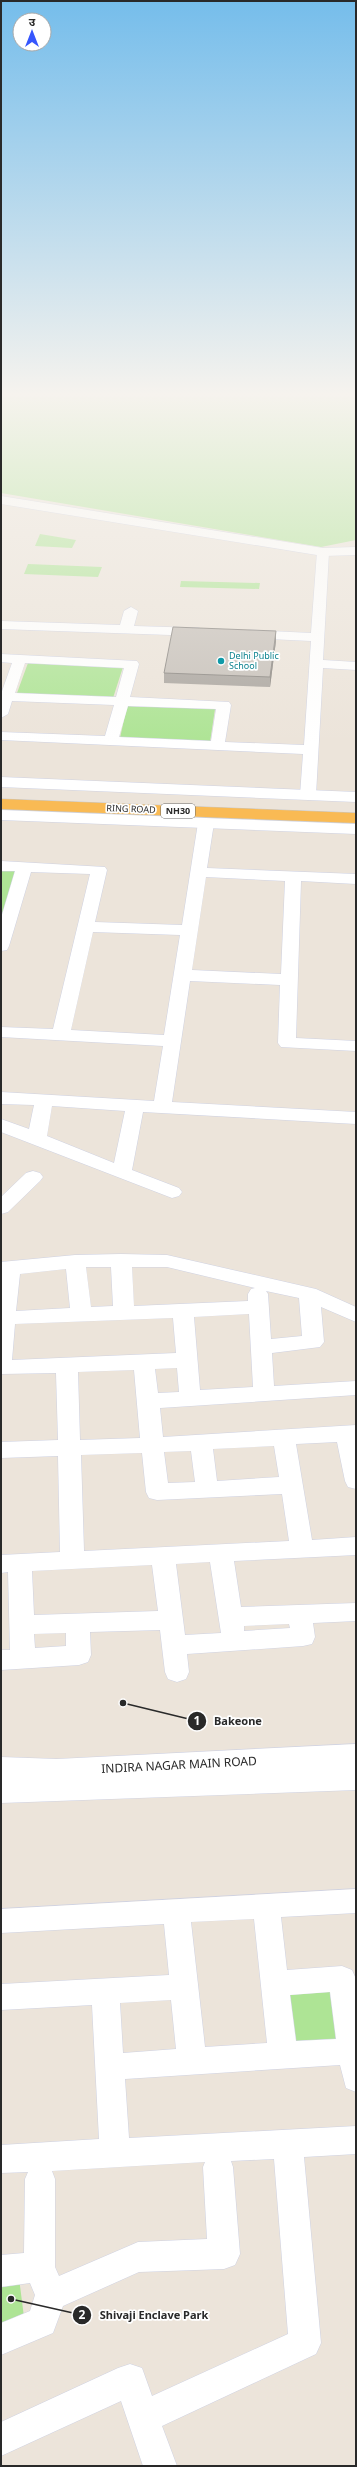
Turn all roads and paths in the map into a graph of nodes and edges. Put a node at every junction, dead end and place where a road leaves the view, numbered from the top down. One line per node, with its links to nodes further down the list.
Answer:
1 (71, 512): 3 (street)
2 (356, 551): 3 (street)
3 (323, 552): 9 (street)
4 (131, 611): 6 (street)
5 (1, 625): 6 (street)
6 (126, 630): 7 (street)
7 (214, 633)
8 (238, 634): 9 (street)
9 (318, 637): 12 (street)
10 (1, 658): 11 (street)
11 (20, 659): 14 (street); 15 (street)
12 (316, 664): 13 (street); 20 (street)
13 (356, 666)
14 (7, 697): 15 (street); 16 (street)
15 (122, 701): 18 (street); 19 (street)
16 (1, 714)
17 (1, 736): 18 (street)
18 (111, 741): 19 (street)
19 (217, 746): 20 (street)
20 (311, 750): 23 (street)
21 (1, 782): 23 (street)
22 (1, 792): 26 (highway, RING ROAD / NH30)
23 (308, 795): 24 (street)
24 (356, 796)
25 (1, 804): 28 (highway, RING ROAD / NH30)
26 (356, 807)
27 (1, 814): 29 (street)
28 (356, 818)
29 (206, 823): 30 (street); 33 (street)
30 (356, 829)
31 (1, 866): 32 (street)
32 (24, 867): 36 (street); 37 (street)
33 (198, 872): 34 (street); 38 (street)
34 (293, 877): 35 (street); 41 (street)
35 (356, 879)
36 (4, 925): 39 (street)
37 (86, 927): 38 (street); 43 (street)
38 (189, 930): 40 (street)
39 (1, 946)
40 (182, 975): 41 (street); 44 (street)
41 (290, 980): 45 (street)
42 (1, 1032): 43 (street)
43 (61, 1035): 44 (street)
44 (172, 1041): 49 (street)
45 (356, 1046)
46 (1, 1098): 47 (street)
47 (44, 1100): 48 (street); 52 (street)
48 (135, 1105): 49 (street); 53 (street)
49 (162, 1107): 50 (street)
50 (356, 1118)
51 (1, 1126): 52 (street)
52 (37, 1140): 53 (street)
53 (122, 1172): 55 (street)
54 (33, 1177): 56 (street)
55 (172, 1192)
56 (1, 1208)
57 (121, 1260): 58 (street); 60 (street); 64 (street)
58 (75, 1261): 59 (street); 65 (street)
59 (5, 1269): 67 (street)
60 (258, 1280): 61 (street); 62 (street)
61 (309, 1294): 66 (street); 68 (street)
62 (259, 1307): 63 (street); 68 (street)
63 (183, 1310): 64 (street); 69 (street)
64 (124, 1313): 65 (street)
65 (81, 1314): 67 (street)
66 (356, 1315)
67 (5, 1318): 71 (street)
68 (261, 1347): 74 (street)
69 (187, 1360): 70 (street); 75 (street)
70 (144, 1362): 72 (street); 76 (street)
71 (1, 1364): 72 (street)
72 (67, 1365): 81 (street)
73 (356, 1388): 74 (street)
74 (264, 1394): 75 (street)
75 (190, 1398): 76 (street)
76 (148, 1400): 80 (street)
77 (352, 1433): 78 (street); 83 (street)
78 (284, 1437): 79 (street); 84 (street)
79 (202, 1442): 80 (street); 85 (street)
80 (153, 1445): 81 (street); 85 (street)
81 (70, 1448): 82 (street); 90 (street)
82 (1, 1450)
83 (356, 1481)
84 (292, 1485): 85 (street); 87 (street)
85 (207, 1488)
86 (356, 1546): 87 (street)
87 (302, 1549): 88 (street)
88 (221, 1552): 89 (street); 94 (street)
89 (163, 1555): 90 (street); 95 (street)
90 (72, 1560): 91 (street)
91 (10, 1563): 97 (street)
92 (356, 1612): 93 (street)
93 (300, 1614): 94 (street); 98 (street)
94 (230, 1617): 98 (street)
95 (170, 1620): 96 (street); 99 (street)
96 (78, 1623): 97 (street); 100 (street)
97 (22, 1625): 100 (street)
98 (233, 1642): 99 (street)
99 (174, 1645): 101 (street)
100 (12, 1659)
101 (177, 1672)
102 (356, 1756): 103 (street, INDIRA NAGAR MAIN ROAD)
103 (1, 1769)
104 (356, 1778): 105 (street, INDIRA NAGAR MAIN ROAD)
105 (1, 1791)
106 (356, 1901): 107 (street)
107 (266, 1906): 108 (street); 110 (street)
108 (176, 1911): 109 (street); 111 (street)
109 (1, 1921)
110 (275, 1984): 114 (street); 116 (street)
111 (184, 1987): 112 (street); 115 (street)
112 (105, 1992): 113 (street); 117 (street)
113 (1, 1997)
114 (283, 2056): 115 (street); 116 (street)
115 (192, 2062): 117 (street)
116 (354, 2065)
117 (110, 2067): 120 (street)
118 (356, 2140): 119 (street)
119 (288, 2144): 120 (street); 127 (street)
120 (115, 2153): 121 (street)
121 (1, 2159)
122 (218, 2167): 125 (street)
123 (40, 2179): 125 (street)
124 (1, 2271): 125 (street)
125 (45, 2281): 126 (street)
126 (1, 2339)
127 (144, 2417): 128 (street); 129 (street)
128 (1, 2439)
129 (160, 2466)

